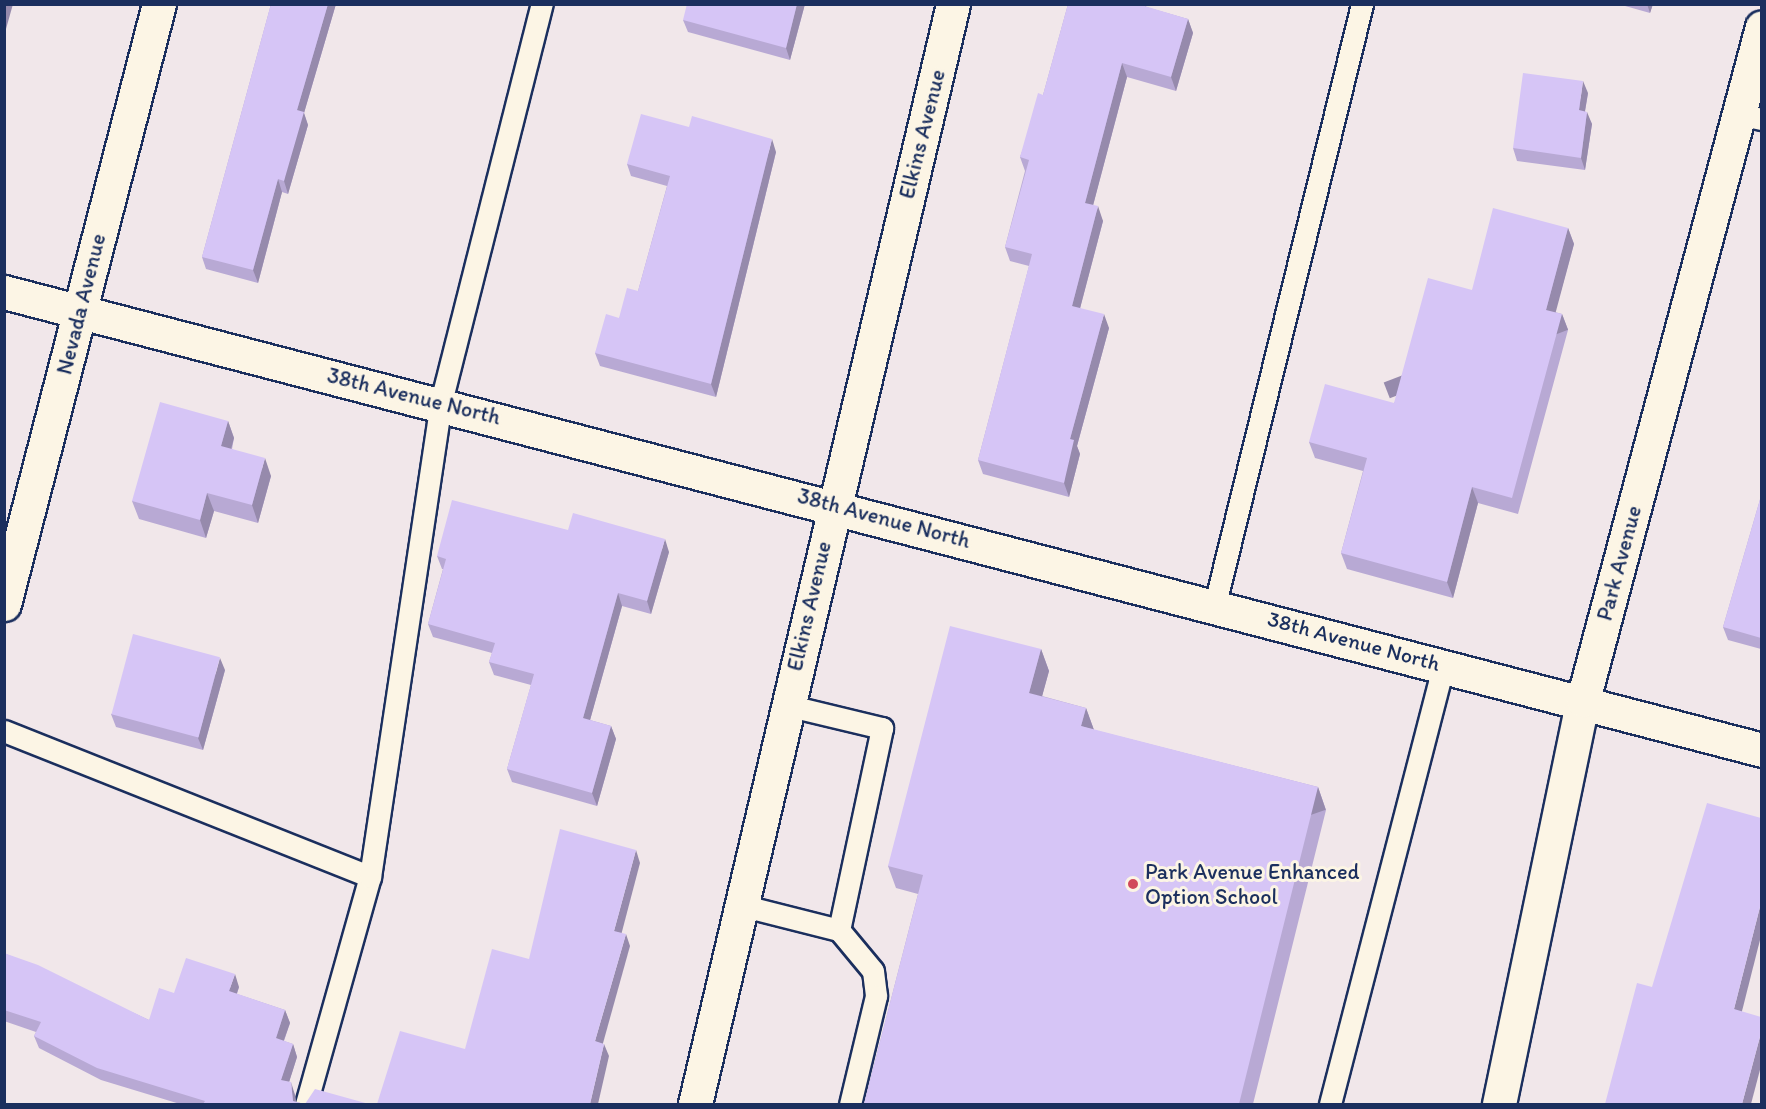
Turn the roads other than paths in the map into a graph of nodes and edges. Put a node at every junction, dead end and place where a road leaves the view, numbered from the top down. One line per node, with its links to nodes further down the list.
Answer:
1 (159, 4): 8 (street, Nevada Avenue)
2 (542, 4): 9 (lane)
3 (953, 4): 10 (street, Elkins Avenue)
4 (1362, 4): 12 (lane)
5 (1761, 27): 6 (street, Park Avenue)
6 (1750, 116): 14 (street, Park Avenue)
7 (4, 292): 8 (street, 38th Avenue North)
8 (79, 310): 9 (street, 38th Avenue North); 11 (street, Nevada Avenue)
9 (441, 402): 10 (street, 38th Avenue North); 18 (lane)
10 (832, 505): 12 (street, 38th Avenue North); 15 (street, Elkins Avenue)
11 (4, 604)
12 (1215, 604): 13 (street, 38th Avenue North)
13 (1444, 664): 14 (street, 38th Avenue North); 24 (lane)
14 (1582, 700): 17 (street, 38th Avenue North); 25 (street, Park Avenue)
15 (786, 705): 19 (street, Elkins Avenue); 20 (lane)
16 (4, 731): 18 (lane)
17 (1761, 750)
18 (370, 877): 21 (lane)
19 (740, 905): 20 (lane); 22 (street, Elkins Avenue)
20 (839, 930): 23 (lane)
21 (306, 1104)
22 (695, 1104)
23 (850, 1104)
24 (1330, 1104)
25 (1499, 1104)

